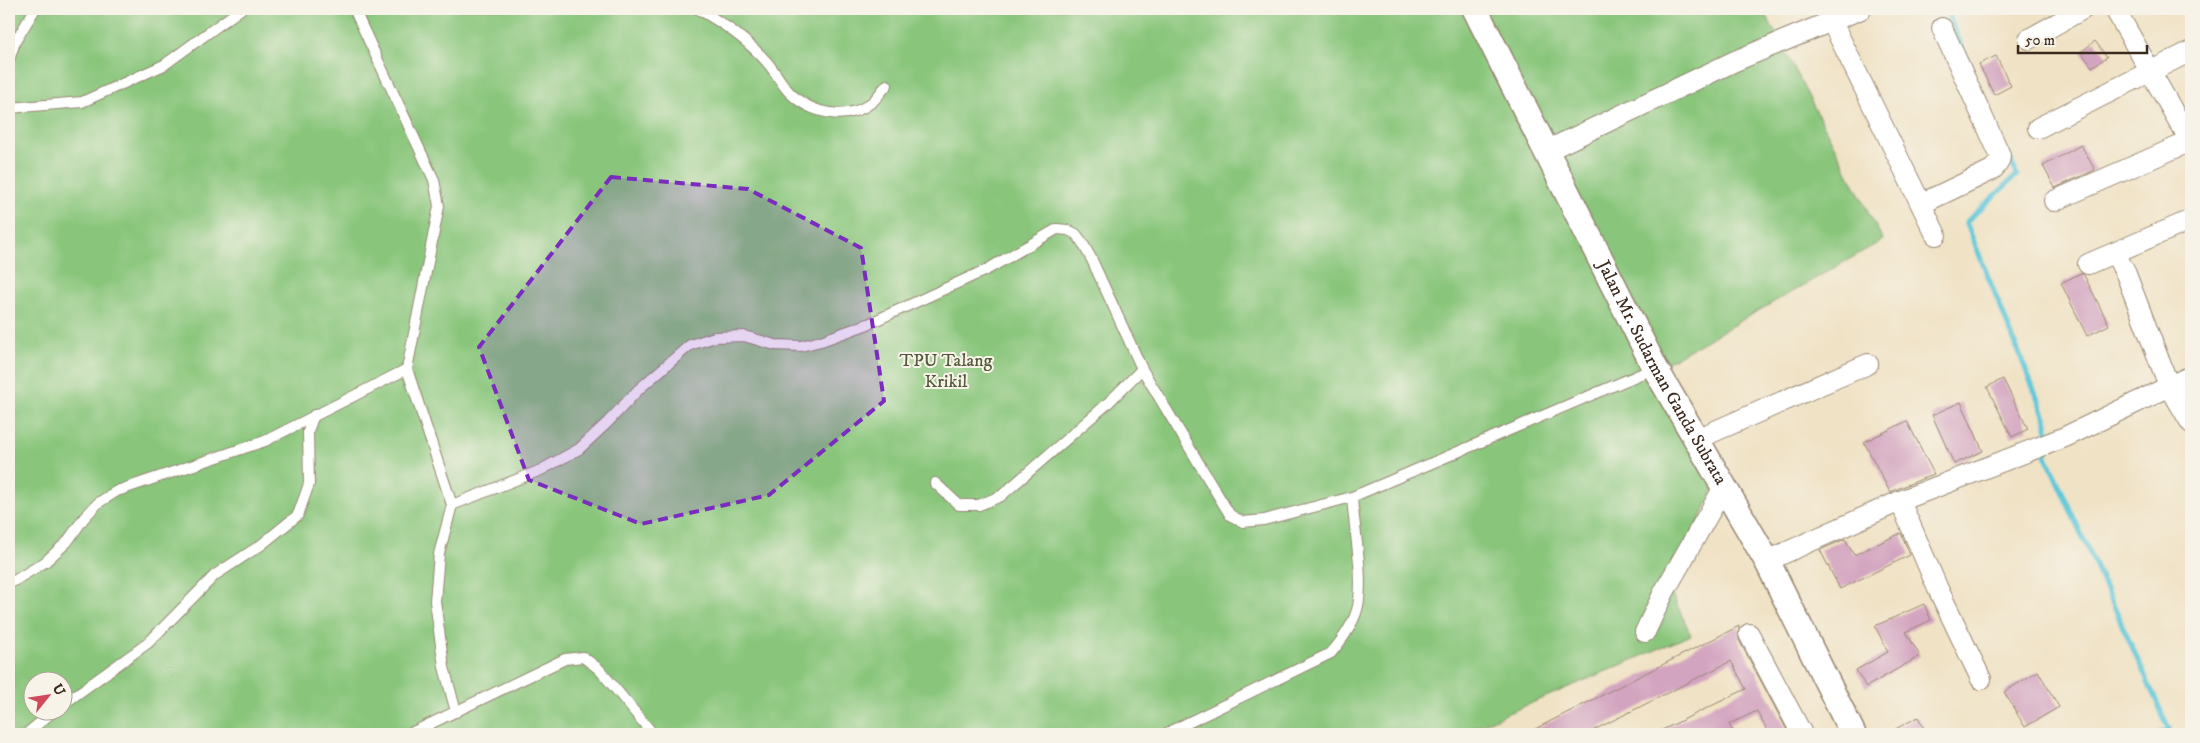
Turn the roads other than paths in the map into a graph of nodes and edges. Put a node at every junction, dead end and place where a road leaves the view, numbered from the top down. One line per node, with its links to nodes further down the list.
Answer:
1 (35, 9): 13 (lane)
2 (240, 9): 16 (lane)
3 (354, 9): 29 (lane)
4 (698, 9): 15 (lane)
5 (1475, 9): 19 (street, Jalan Mr. Sudarman Ganda Subrata)
6 (1862, 9): 9 (street)
7 (2083, 9): 11 (street)
8 (2114, 9): 14 (street)
9 (1831, 20): 19 (street); 21 (street)
10 (1942, 28): 21 (street)
11 (2029, 39)
12 (2191, 50): 14 (street)
13 (9, 60)
14 (2149, 72): 17 (street); 18 (street)
15 (887, 85)
16 (9, 108)
17 (2038, 128)
18 (2191, 141): 20 (street)
19 (1546, 150): 27 (street, Jalan Mr. Sudarman Ganda Subrata)
20 (2054, 201)
21 (1921, 204): 23 (street)
22 (2191, 220): 24 (street)
23 (1936, 235)
24 (2115, 253): 25 (street); 31 (street)
25 (2088, 264)
26 (1868, 364): 34 (street)
27 (1655, 368): 34 (street, Jalan Mr. Sudarman Ganda Subrata); 37 (lane)
28 (1142, 369): 35 (lane); 37 (lane); 39 (lane)
29 (407, 370): 32 (lane); 39 (lane)
30 (2191, 376): 31 (street)
31 (2169, 386): 33 (street); 38 (street)
32 (314, 414): 41 (lane); 45 (lane)
33 (2191, 423)
34 (1697, 439): 36 (street, Jalan Mr. Sudarman Ganda Subrata)
35 (935, 483)
36 (1724, 487): 40 (street, Jalan Mr. Sudarman Ganda Subrata); 42 (street)
37 (1352, 497): 51 (lane)
38 (1900, 501): 40 (street); 44 (street)
39 (452, 505): 46 (lane)
40 (1767, 561): 53 (street, Jalan Mr. Sudarman Ganda Subrata)
41 (9, 584)
42 (1645, 632)
43 (1749, 634): 52 (street)
44 (1981, 679)
45 (72, 698)
46 (456, 712): 49 (lane); 50 (lane)
47 (43, 720): 48 (lane)
48 (26, 734)
49 (409, 734)
50 (653, 734)
51 (1165, 734)
52 (1802, 734)
53 (1853, 734)

